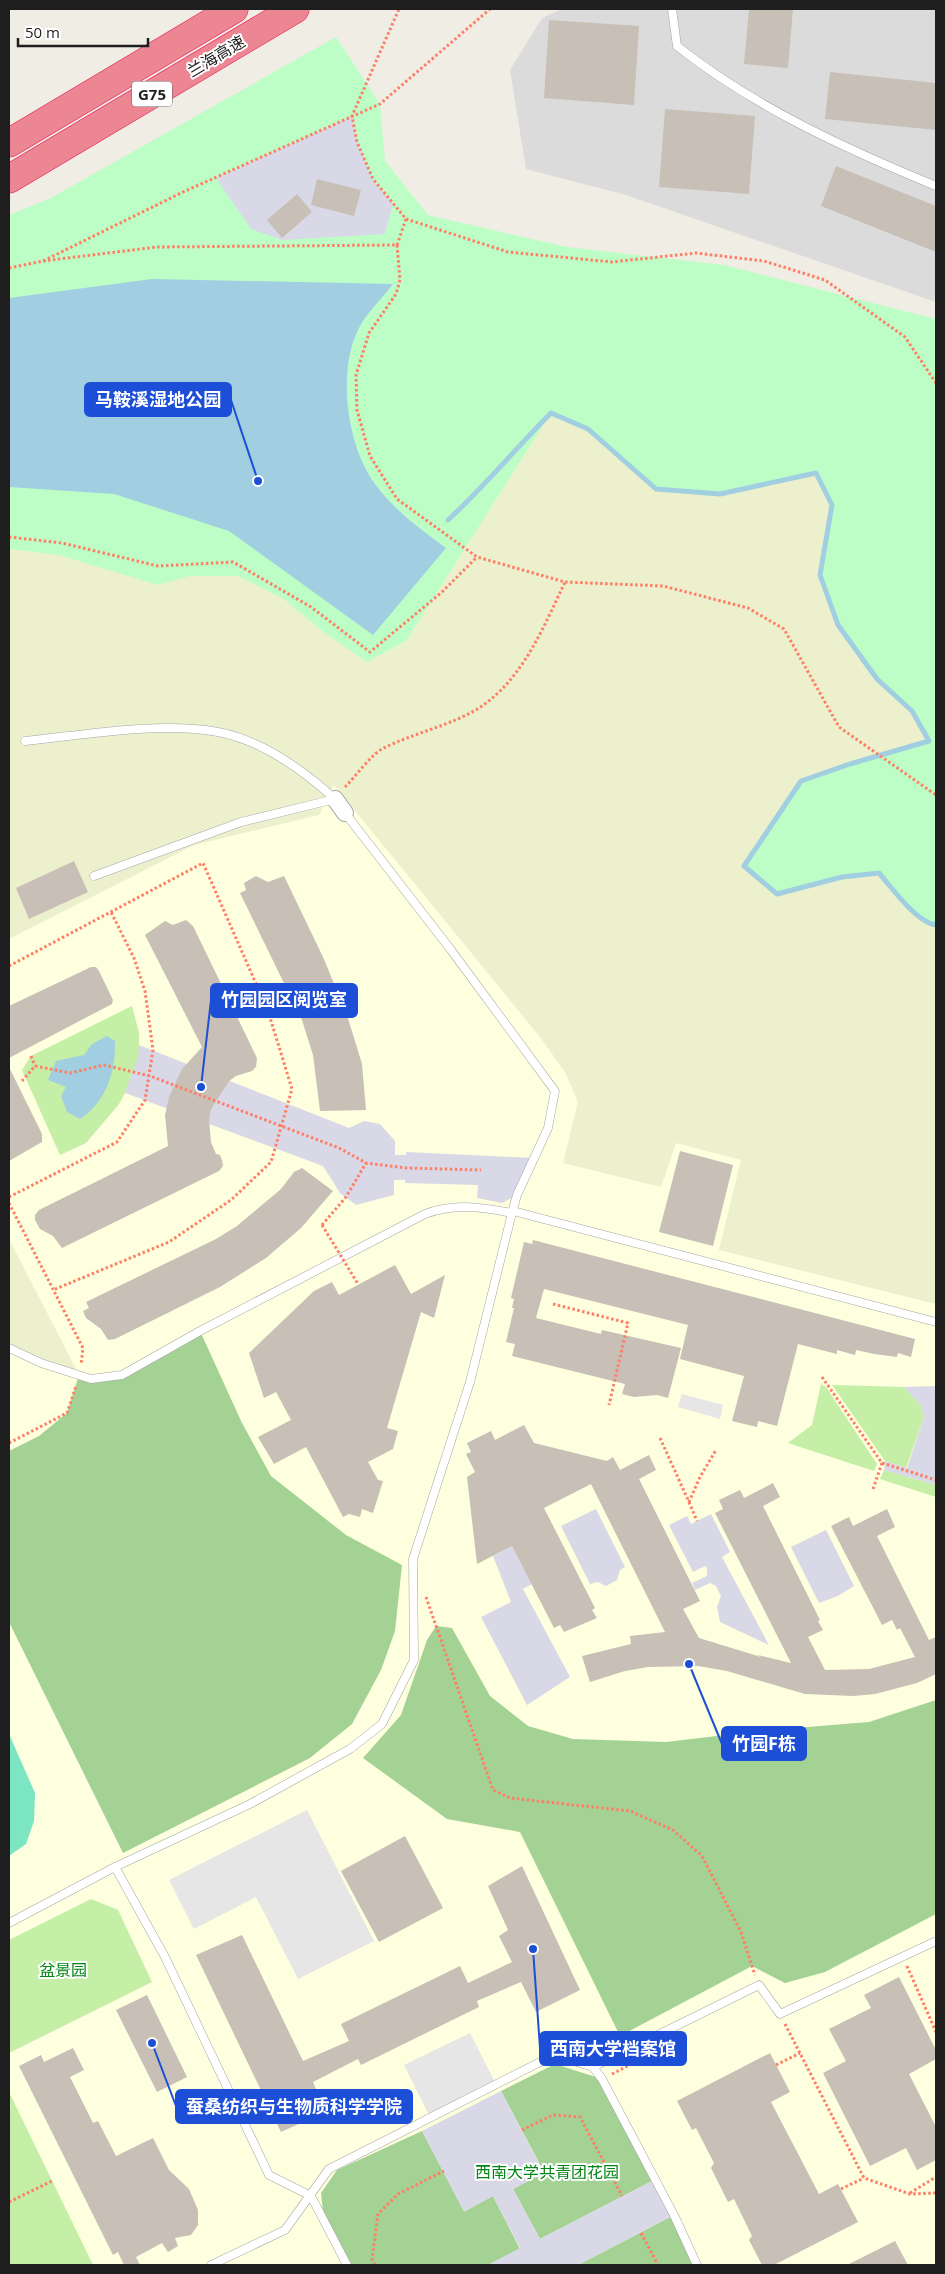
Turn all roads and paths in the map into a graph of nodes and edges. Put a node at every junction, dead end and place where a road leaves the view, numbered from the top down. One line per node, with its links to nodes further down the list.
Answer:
1 (234, 9): 7 (highway, 兰海高速 / G75)
2 (295, 9): 8 (highway, 兰海高速 / G75)
3 (398, 9): 6 (path)
4 (490, 9): 6 (path)
5 (672, 9): 9 (lane)
6 (352, 116): 10 (path); 12 (path)
7 (9, 143)
8 (9, 179)
9 (936, 186)
10 (406, 219): 11 (path); 14 (path)
11 (397, 245): 12 (path); 16 (path)
12 (43, 260): 13 (path)
13 (9, 268)
14 (936, 383)
15 (9, 537): 16 (path)
16 (477, 557): 17 (path)
17 (565, 582): 19 (path); 20 (path)
18 (25, 741): 20 (lane)
19 (936, 795)
20 (335, 799): 21 (street); 22 (lane)
21 (346, 813): 34 (lane)
22 (94, 876)
23 (111, 912): 24 (path); 27 (path); 29 (path)
24 (9, 966)
25 (31, 1056): 26 (path)
26 (35, 1066): 27 (path); 28 (path)
27 (150, 1076): 29 (path); 32 (path)
28 (22, 1081)
29 (282, 1126): 30 (path); 36 (path)
30 (366, 1163): 31 (path); 35 (path, bridge)
31 (481, 1170)
32 (9, 1197)
33 (9, 1203): 36 (path)
34 (513, 1212): 38 (lane); 41 (lane); 53 (lane)
35 (358, 1284)
36 (54, 1290): 40 (path)
37 (553, 1304): 43 (path)
38 (936, 1322)
39 (9, 1348): 41 (lane)
40 (83, 1348)
41 (79, 1375): 45 (path)
42 (822, 1377): 47 (path)
43 (609, 1405)
44 (660, 1438): 50 (path)
45 (9, 1443)
46 (716, 1450): 50 (path)
47 (882, 1464): 48 (path); 49 (path)
48 (936, 1480)
49 (873, 1489)
50 (689, 1502): 51 (path)
51 (697, 1521)
52 (425, 1592): 57 (path)
53 (115, 1867): 54 (lane); 71 (lane)
54 (9, 1923)
55 (936, 1941): 56 (lane)
56 (903, 1957): 58 (lane); 59 (path)
57 (759, 1985): 58 (lane); 62 (lane)
58 (780, 2014): 60 (path)
59 (936, 2032)
60 (800, 2053): 61 (path); 66 (path)
61 (776, 2065)
62 (593, 2067): 71 (lane); 79 (lane)
63 (522, 2130): 72 (path)
64 (444, 2171): 77 (path)
65 (936, 2177): 70 (path)
66 (864, 2178): 68 (path); 70 (path)
67 (52, 2181): 73 (path)
68 (841, 2189)
69 (936, 2193): 70 (path)
70 (910, 2194)
71 (312, 2196): 75 (lane); 76 (lane)
72 (622, 2196)
73 (9, 2202)
74 (641, 2233): 78 (path)
75 (211, 2265)
76 (347, 2265)
77 (375, 2265)
78 (658, 2265)
79 (697, 2265)

